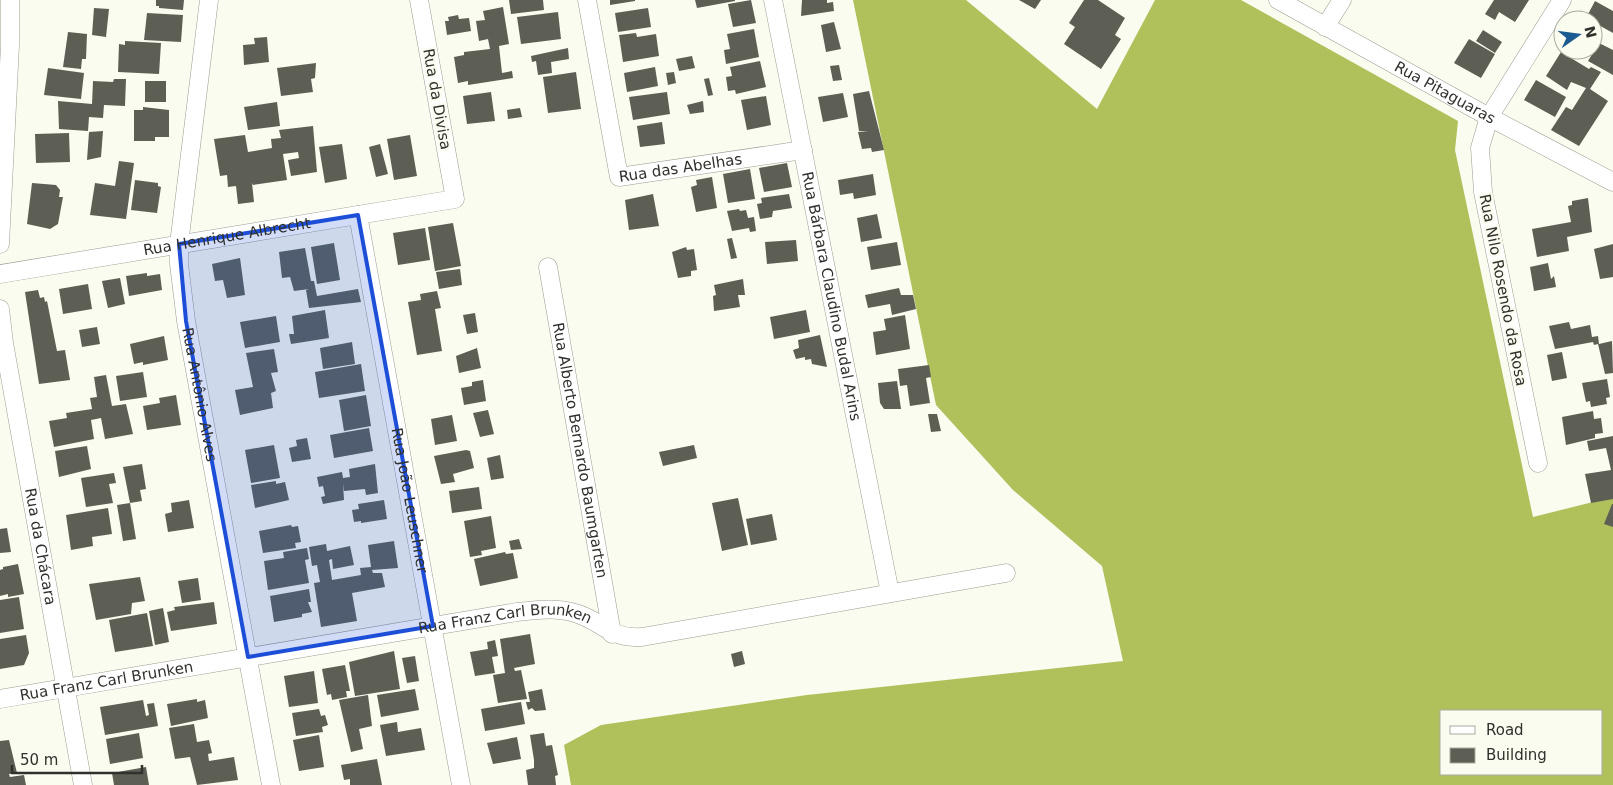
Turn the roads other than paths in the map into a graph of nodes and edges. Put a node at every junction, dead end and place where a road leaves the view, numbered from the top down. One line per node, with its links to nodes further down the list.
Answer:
1 (10, 0): 15 (street)
2 (209, 0): 16 (street, Rua Antônio Alves)
3 (419, 0): 13 (street, Rua da Divisa)
4 (587, 0): 11 (street, Rua das Abelhas)
5 (773, 0): 11 (street, Rua Bárbara Claudino Budal Arins)
6 (1278, 0): 9 (street, Rua Pitaguaras)
7 (1342, 0): 9 (street)
8 (1562, 0): 10 (street, Rua Nilo Rosendo da Rosa)
9 (1325, 27): 10 (street, Rua Pitaguaras)
10 (1489, 118): 12 (street, Rua Pitaguaras); 20 (street, Rua Nilo Rosendo da Rosa)
11 (802, 150): 22 (street, Rua Bárbara Claudino Budal Arins)
12 (1613, 182)
13 (455, 199): 14 (street, Rua Henrique Albrecht)
14 (358, 215): 16 (street, Rua Henrique Albrecht); 23 (street, Rua João Leuschner)
15 (0, 244)
16 (180, 244): 18 (street, Rua Henrique Albrecht); 25 (street, Rua Antônio Alves)
17 (548, 267): 24 (street, Rua Alberto Bernardo Baumgarten)
18 (0, 274)
19 (0, 309): 26 (street, Rua da Chácara)
20 (1538, 464)
21 (1006, 573): 22 (street, Rua Franz Carl Brunken)
22 (890, 594): 24 (street, Rua Franz Carl Brunken)
23 (433, 626): 24 (street, Rua Franz Carl Brunken); 25 (street, Rua Franz Carl Brunken); 30 (street, Rua João Leuschner)
24 (612, 634)
25 (248, 657): 26 (street, Rua Franz Carl Brunken); 29 (street, Rua Antônio Alves)
26 (66, 688): 27 (street, Rua Franz Carl Brunken); 28 (street, Rua da Chácara)
27 (0, 699)
28 (83, 785)
29 (271, 785)
30 (461, 785)

